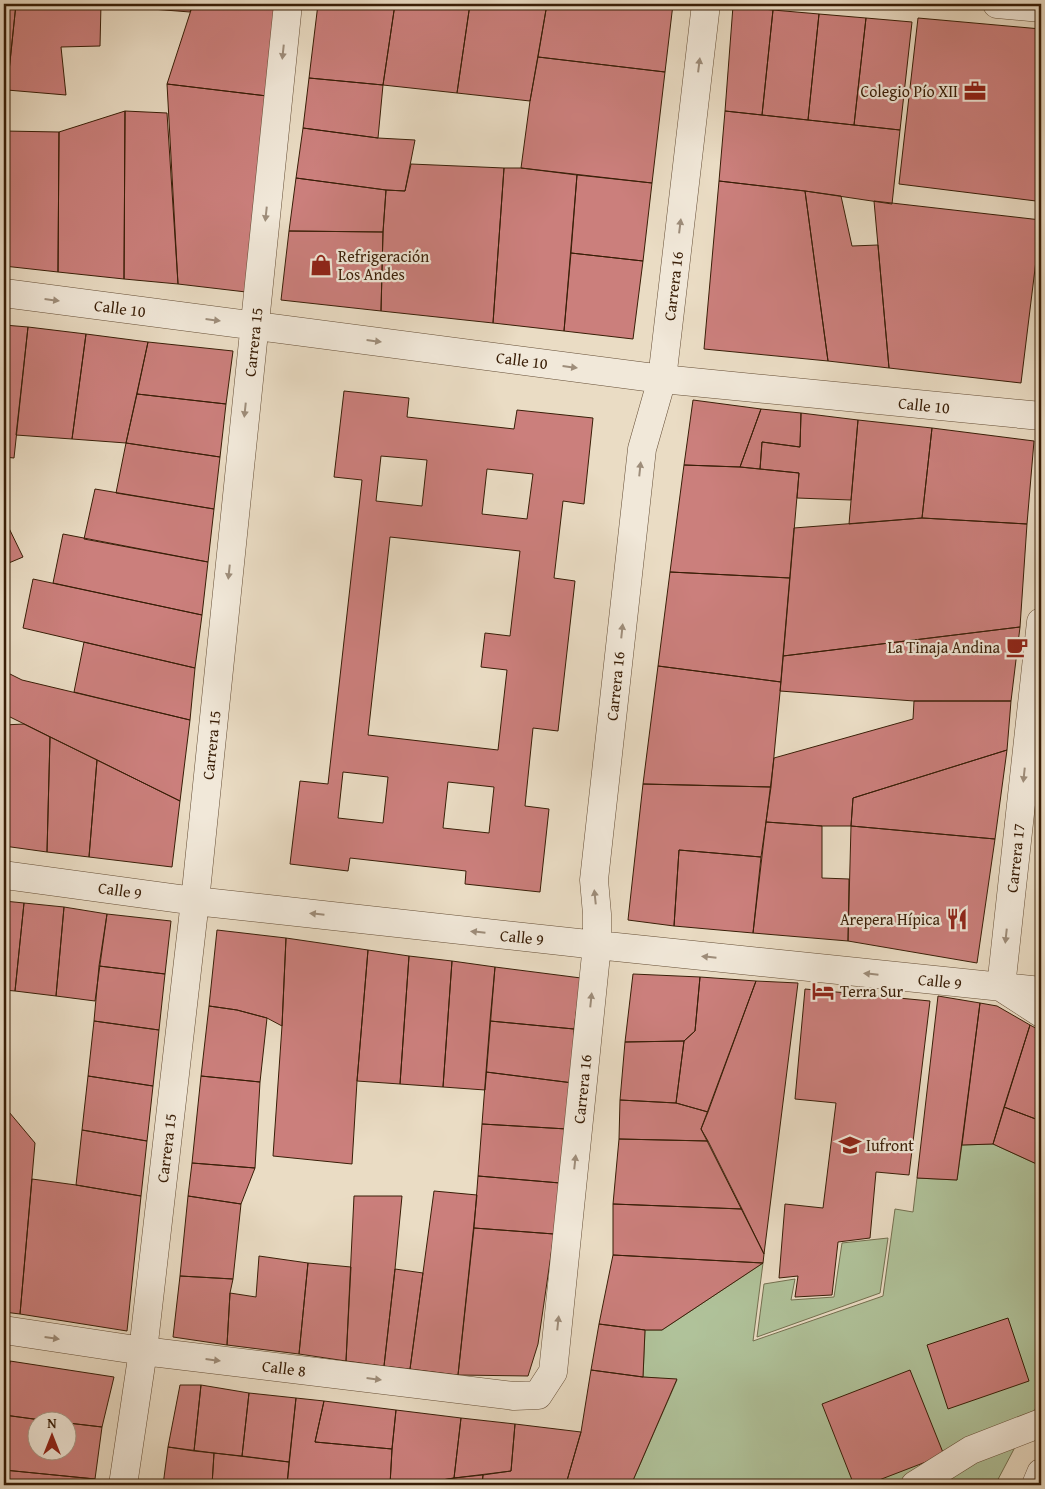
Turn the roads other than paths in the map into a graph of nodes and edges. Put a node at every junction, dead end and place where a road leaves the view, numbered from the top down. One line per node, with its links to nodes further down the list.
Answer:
1 (288, 4): 6 (street, Carrera 15, one-way to 6)
2 (706, 4): 7 (street, Carrera 16, one-way to 2)
3 (997, 4): 4 (street)
4 (1041, 8)
5 (4, 294): 6 (street, Calle 10, one-way to 6)
6 (254, 325): 7 (street, Calle 10, one-way to 7); 11 (street, Carrera 15, one-way to 11)
7 (662, 379): 8 (street, Calle 10); 12 (street, Carrera 16, one-way to 7)
8 (1041, 416)
9 (1041, 622): 13 (street, Carrera 17, one-way to 13)
10 (4, 875): 11 (street, Calle 9)
11 (195, 900): 12 (street, Calle 9, one-way to 11); 17 (street, Carrera 15)
12 (597, 946): 13 (street, Calle 9, one-way to 12); 18 (street, Carrera 16, one-way to 12)
13 (1001, 987): 14 (street, Calle 9); 15 (street)
14 (1041, 991)
15 (1041, 1013)
16 (4, 1330): 17 (street, Calle 8, one-way to 17)
17 (142, 1351): 18 (street, Calle 8, one-way to 18); 21 (street, Carrera 15)
18 (553, 1372)
19 (1041, 1423): 22 (street)
20 (1041, 1473): 23 (street)
21 (123, 1485)
22 (915, 1485)
23 (1036, 1485)

